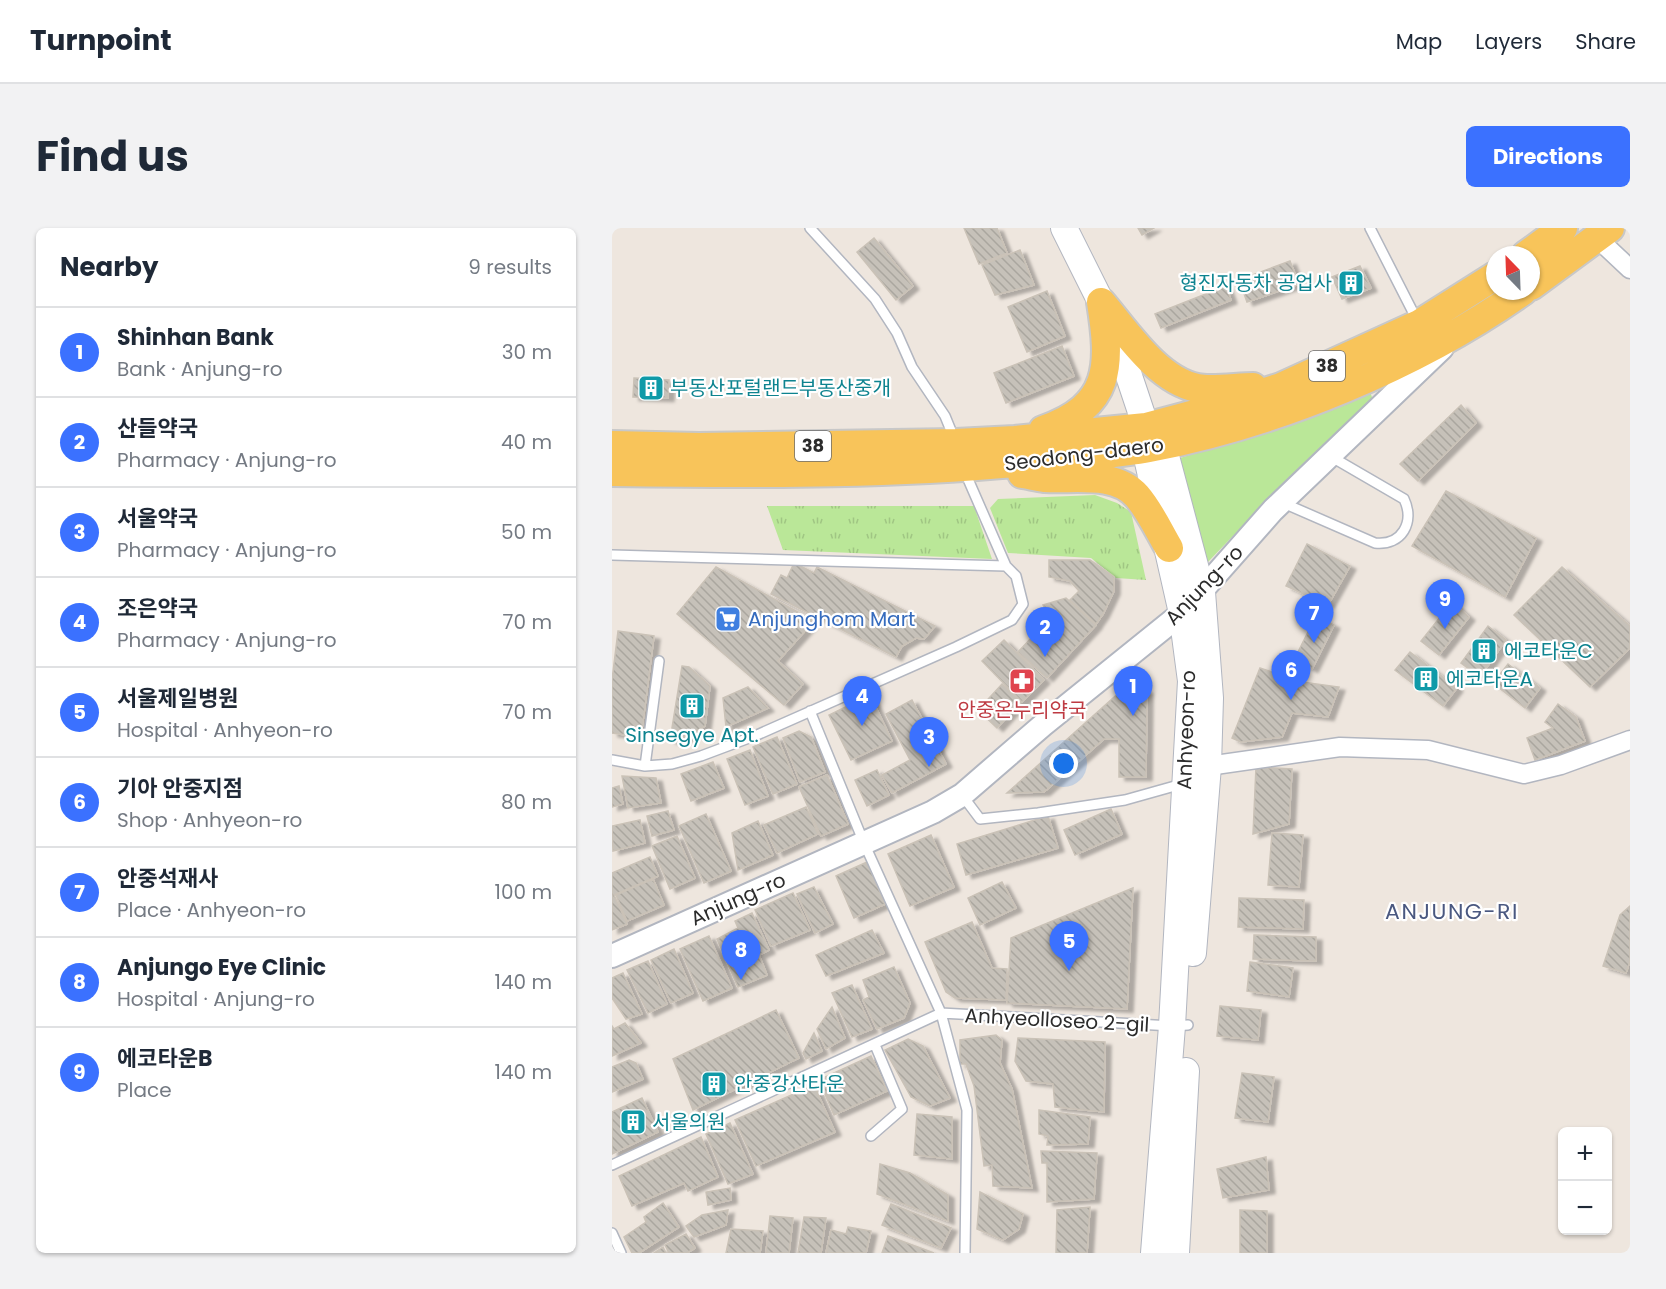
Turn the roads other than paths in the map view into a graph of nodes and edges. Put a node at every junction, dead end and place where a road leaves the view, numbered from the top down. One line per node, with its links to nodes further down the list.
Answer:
1 (810, 228): 19 (lane)
2 (1064, 228): 11 (main road, Anhyeon-ro)
3 (1370, 228): 12 (lane)
4 (1563, 228): 6 (main road)
5 (1603, 233): 7 (street); 8 (main road)
6 (1539, 246)
7 (1630, 268)
8 (1540, 278)
9 (1486, 282): 12 (main road, Seodong-daero / 38)
10 (1509, 300): 13 (main road, Seodong-daero / 38)
11 (1101, 302): 14 (main road); 15 (main road); 16 (main road, Anhyeon-ro)
12 (1419, 324): 14 (main road, Seodong-daero / 38)
13 (1458, 333): 16 (main road, Seodong-daero / 38); 18 (street, Anjung-ro)
14 (1281, 387): 16 (main road, Seodong-daero / 38)
15 (1015, 440): 16 (main road, Seodong-daero / 38); 19 (main road, Seodong-daero / 38)
16 (1152, 440): 19 (main road, Seodong-daero / 38); 22 (main road, Anhyeon-ro); 25 (main road, Anhyeon-ro)
17 (612, 445): 19 (main road, Seodong-daero / 38)
18 (1329, 456): 21 (street, Anjung-ro); 21 (lane)
19 (968, 459): 20 (main road, Seodong-daero / 38); 22 (main road); 24 (lane)
20 (612, 472)
21 (1281, 502): 25 (street, Anjung-ro)
22 (1169, 548): 26 (main road, Anhyeon-ro)
23 (612, 555): 24 (lane)
24 (1006, 566): 28 (lane)
25 (1202, 592): 26 (street, Anjung-ro); 32 (main road, Anhyeon-ro)
26 (1182, 613): 33 (main road, Anhyeon-ro); 34 (street, Anjung-ro)
27 (659, 661): 31 (lane)
28 (810, 711): 31 (lane); 35 (lane)
29 (1630, 740): 32 (street)
30 (612, 760): 31 (lane)
31 (645, 766)
32 (1208, 766): 38 (main road, Anhyeon-ro)
33 (1184, 783): 34 (lane); 38 (main road, Anhyeon-ro)
34 (962, 795): 35 (street, Anjung-ro)
35 (864, 843): 36 (street, Anjung-ro); 37 (lane)
36 (612, 956)
37 (941, 1013): 38 (lane, Anhyeolloseo 2-gil); 39 (lane, Anhyeolloseo 2-gil); 44 (lane, Anhyeolloseo 2-gil)
38 (1180, 1026): 45 (main road, Anhyeon-ro); 46 (main road, Anhyeon-ro)
39 (875, 1045): 40 (lane); 41 (lane, Anhyeolloseo 2-gil)
40 (871, 1136)
41 (612, 1165)
42 (612, 1233): 43 (lane)
43 (621, 1253)
44 (965, 1253)
45 (1154, 1253)
46 (1176, 1253)

